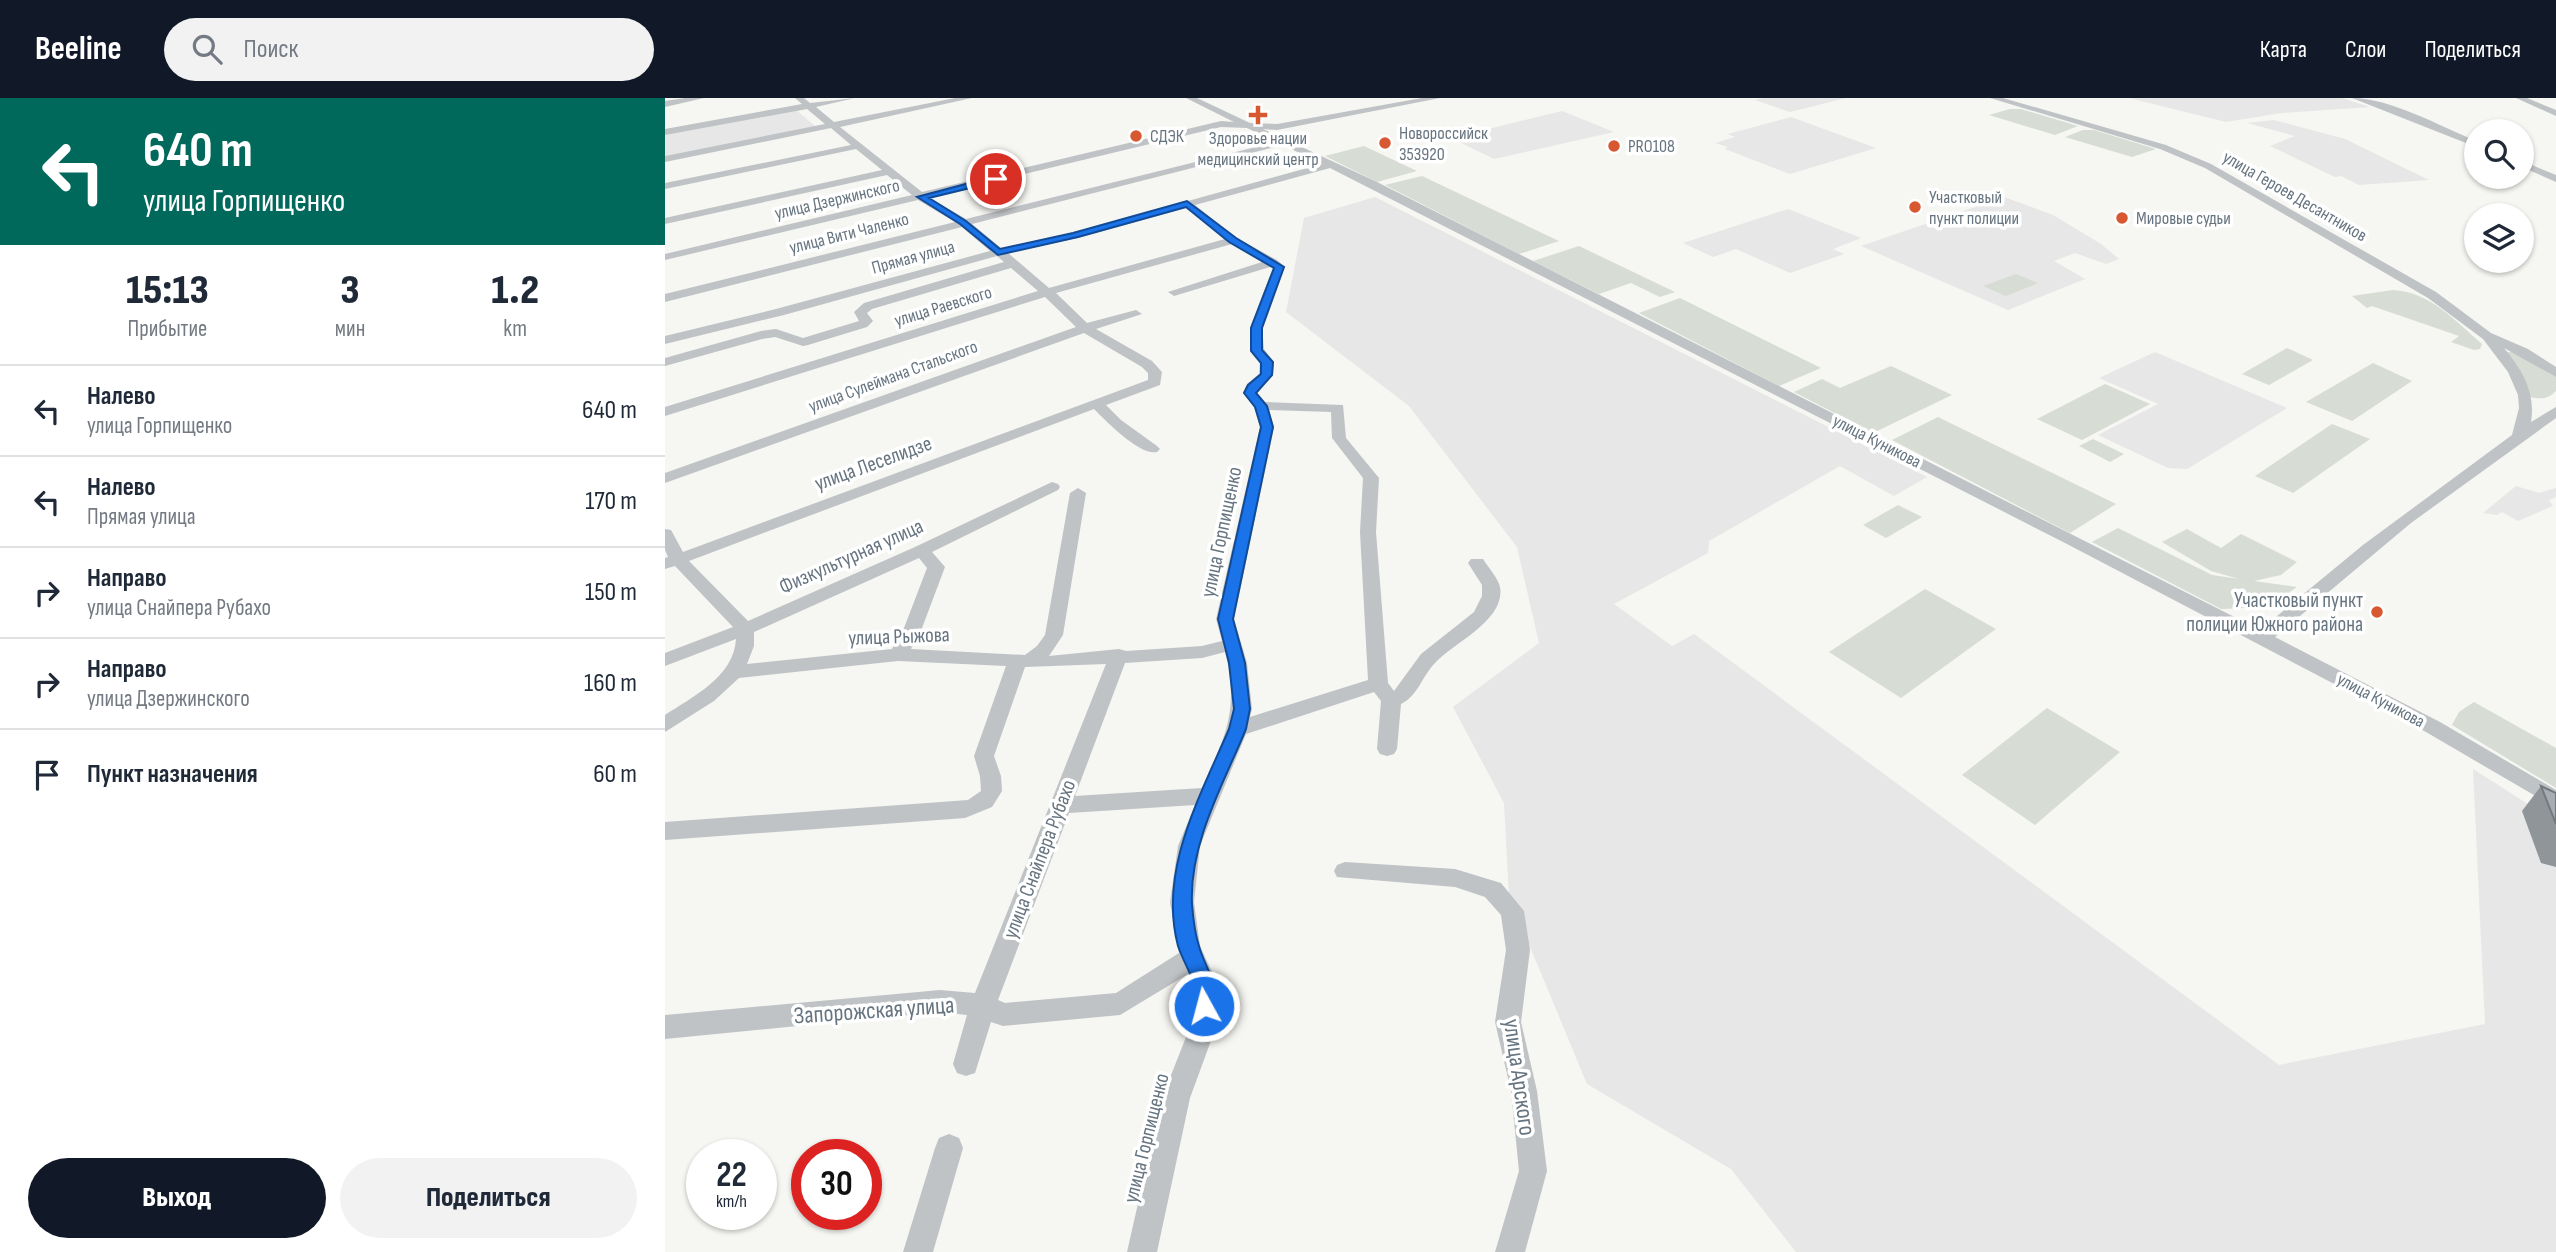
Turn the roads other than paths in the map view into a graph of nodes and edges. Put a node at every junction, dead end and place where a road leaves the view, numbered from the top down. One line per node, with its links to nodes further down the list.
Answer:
1 (700, 98): 11 (street)
2 (799, 98): 12 (street)
3 (851, 98): 12 (street)
4 (968, 98): 15 (street)
5 (1190, 98): 14 (street, улица Куникова)
6 (1436, 98): 18 (street)
7 (1453, 98): 18 (street)
8 (1994, 98): 41 (street, улица Героев Десантников)
9 (2356, 98): 19 (street)
10 (2520, 98): 13 (street)
11 (665, 104)
12 (809, 106): 15 (street); 17 (street)
13 (2556, 113)
14 (1225, 120): 16 (street, улица Куникова); 27 (street, улица Дзержинского)
15 (833, 125): 20 (street); 21 (street)
16 (1250, 126): 18 (street, улица Куникова); 18 (street)
17 (665, 132)
18 (1274, 134): 22 (street, улица Куникова); 30 (street, улица Вити Чаленко)
19 (2464, 139)
20 (859, 146): 24 (street); 26 (street)
21 (665, 159)
22 (1332, 164): 28 (street, Прямая улица); 61 (street, улица Куникова)
23 (2534, 169): 25 (street)
24 (890, 171): 27 (street); 29 (street)
25 (2556, 179)
26 (665, 186)
27 (921, 197): 30 (street); 33 (street, улица Дзержинского)
28 (1187, 204): 31 (street); 32 (street, Прямая улица)
29 (665, 221)
30 (963, 222): 32 (street); 38 (street, улица Вити Чаленко)
31 (1233, 240): 34 (street); 36 (street, улица Раевского)
32 (998, 252): 35 (street); 42 (street, Прямая улица)
33 (665, 257)
34 (1273, 262): 37 (street); 48 (street, улица Горпищенко)
35 (1011, 264): 36 (street); 43 (street)
36 (1047, 292): 40 (street); 50 (street, улица Раевского)
37 (1174, 292)
38 (665, 298)
39 (1136, 314): 40 (street, улица Сулеймана Стальского)
40 (1085, 328): 45 (street, улица Леселидзе); 53 (street, улица Сулеймана Стальского)
41 (2486, 336): 44 (street, улица Героев Десантников); 46 (street)
42 (665, 340)
43 (665, 362)
44 (2556, 373)
45 (1097, 403): 52 (street); 58 (street, улица Леселидзе)
46 (2527, 405): 47 (street); 51 (street)
47 (2556, 405)
48 (1261, 406): 62 (street, улица Горпищенко); 68 (street)
49 (2556, 411): 51 (street)
50 (665, 412)
51 (2519, 434): 61 (street)
52 (1152, 449)
53 (665, 478)
54 (1052, 487): 57 (street, Физкультурная улица)
55 (1078, 493): 66 (street)
56 (665, 534): 58 (street)
57 (921, 551): 60 (street, Физкультурная улица); 63 (street)
58 (671, 561): 60 (street)
59 (1477, 563): 68 (street)
60 (745, 629): 65 (street, Физкультурная улица); 67 (street)
61 (2262, 638): 73 (street, улица Куникова)
62 (1232, 644): 64 (street, улица Рыжова); 70 (street, улица Горпищенко)
63 (898, 655): 66 (street, улица Рыжова); 67 (street, улица Рыжова)
64 (1119, 655): 66 (street, улица Рыжова); 74 (street, улица Снайпера Рубахо)
65 (665, 660)
66 (1025, 660): 75 (street)
67 (736, 672): 69 (street)
68 (1384, 692): 70 (street); 71 (street)
69 (665, 725)
70 (1238, 729): 72 (street, улица Горпищенко)
71 (1387, 749)
72 (1211, 796): 74 (street); 77 (street, улица Горпищенко)
73 (2556, 800)
74 (1060, 805): 78 (street, улица Снайпера Рубахо)
75 (665, 831)
76 (1345, 871): 84 (street, улица Арского)
77 (1193, 957): 78 (street, Запорожская улица); 83 (street, улица Горпищенко)
78 (983, 1005): 79 (street, Запорожская улица); 80 (street, улица Снайпера Рубахо)
79 (665, 1027)
80 (966, 1064)
81 (949, 1148): 82 (street)
82 (918, 1252)
83 (1142, 1252)
84 (1510, 1252)

